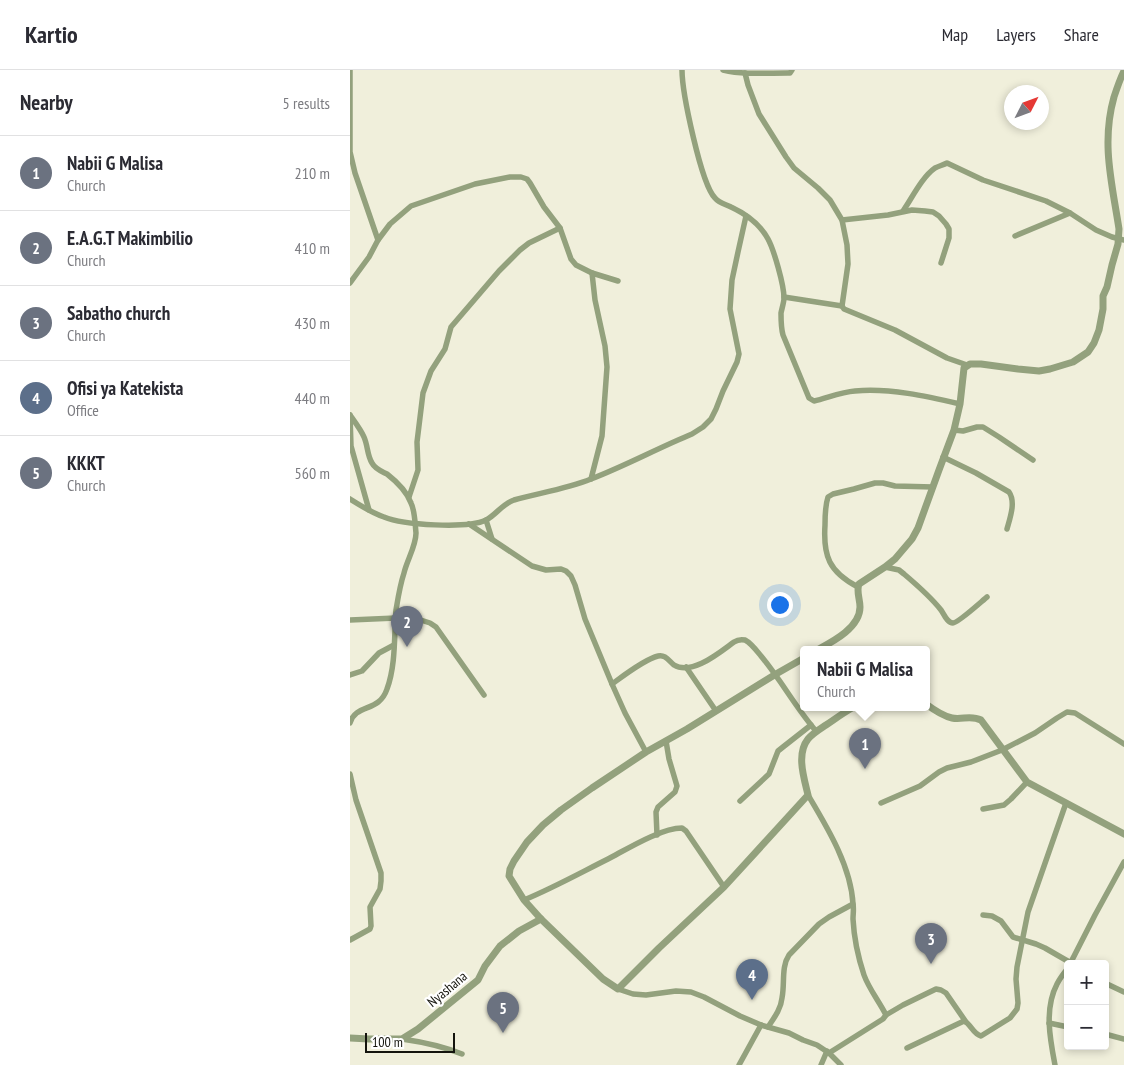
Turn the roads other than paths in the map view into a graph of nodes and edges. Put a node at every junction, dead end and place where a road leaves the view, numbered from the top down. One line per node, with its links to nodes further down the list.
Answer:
1 (350, 70): 14 (street)
2 (682, 70): 9 (street)
3 (723, 70): 6 (street)
4 (792, 70): 6 (street)
5 (1124, 71): 13 (street)
6 (747, 72): 10 (street)
7 (903, 211): 8 (street); 10 (street); 15 (street)
8 (1070, 213): 12 (street); 13 (street)
9 (746, 216): 19 (street); 27 (street)
10 (842, 220): 20 (street)
11 (560, 228): 14 (street); 16 (street); 29 (street)
12 (1015, 236)
13 (1122, 239): 21 (street)
14 (378, 240): 18 (street)
15 (941, 263)
16 (592, 273): 17 (street); 27 (street)
17 (618, 281)
18 (350, 283)
19 (784, 297): 20 (street); 22 (street)
20 (842, 306): 21 (street)
21 (967, 365): 22 (street)
22 (960, 404): 24 (street)
23 (350, 415): 29 (street); 31 (street)
24 (954, 430): 25 (street); 26 (street)
25 (943, 457): 28 (street); 35 (street)
26 (1033, 460)
27 (591, 479): 32 (street)
28 (933, 487): 37 (street); 38 (street)
29 (409, 498): 33 (street)
30 (350, 499): 31 (street)
31 (369, 511): 33 (street)
32 (486, 520): 34 (street); 36 (street)
33 (414, 524): 34 (street); 40 (street)
34 (469, 524): 36 (street)
35 (1007, 529)
36 (492, 539): 48 (street)
37 (885, 567): 38 (street); 39 (street)
38 (858, 587): 43 (street)
39 (987, 597)
40 (396, 615): 41 (street); 42 (street); 49 (street)
41 (351, 622)
42 (394, 645): 47 (street); 55 (street)
43 (824, 646)
44 (800, 660): 46 (street)
45 (686, 667): 46 (street); 48 (street); 52 (street)
46 (776, 674): 51 (street); 52 (street)
47 (350, 675)
48 (612, 684): 60 (street)
49 (484, 695)
50 (930, 706): 59 (street)
51 (800, 709)
52 (716, 711): 57 (street)
53 (801, 711): 56 (street)
54 (846, 711): 56 (street)
55 (350, 723)
56 (813, 728): 63 (street); 64 (street)
57 (666, 741): 60 (street); 69 (street)
58 (1124, 744): 59 (street)
59 (1002, 750): 62 (street); 65 (street)
60 (646, 752): 72 (street)
61 (350, 774): 76 (street)
62 (1027, 782): 66 (street); 67 (street)
63 (808, 795): 71 (street); 73 (street)
64 (740, 800)
65 (881, 803)
66 (1066, 803): 68 (street); 77 (street)
67 (983, 809)
68 (1124, 834)
69 (657, 835): 71 (street); 72 (street)
70 (1124, 862): 79 (street)
71 (724, 887): 82 (street)
72 (524, 900): 75 (street)
73 (854, 904): 84 (street); 89 (street)
74 (983, 915): 77 (street)
75 (541, 919): 82 (street); 92 (street, Nyashana)
76 (350, 940)
77 (1022, 940): 78 (street); 85 (street)
78 (1065, 960)
79 (1072, 960)
80 (1064, 973): 86 (street)
81 (1109, 985): 83 (street)
82 (618, 989): 87 (street)
83 (1124, 992)
84 (886, 1015): 85 (street); 95 (street)
85 (966, 1022): 94 (street)
86 (1049, 1023): 88 (street); 100 (street)
87 (761, 1025): 89 (street); 97 (street)
88 (1064, 1025)
89 (768, 1027): 95 (street)
90 (1109, 1035): 93 (street)
91 (350, 1038): 92 (street)
92 (402, 1039): 96 (street)
93 (1124, 1039)
94 (907, 1048)
95 (828, 1052): 98 (street); 99 (street)
96 (462, 1054)
97 (739, 1065)
98 (821, 1065)
99 (841, 1065)
100 (1055, 1065)

